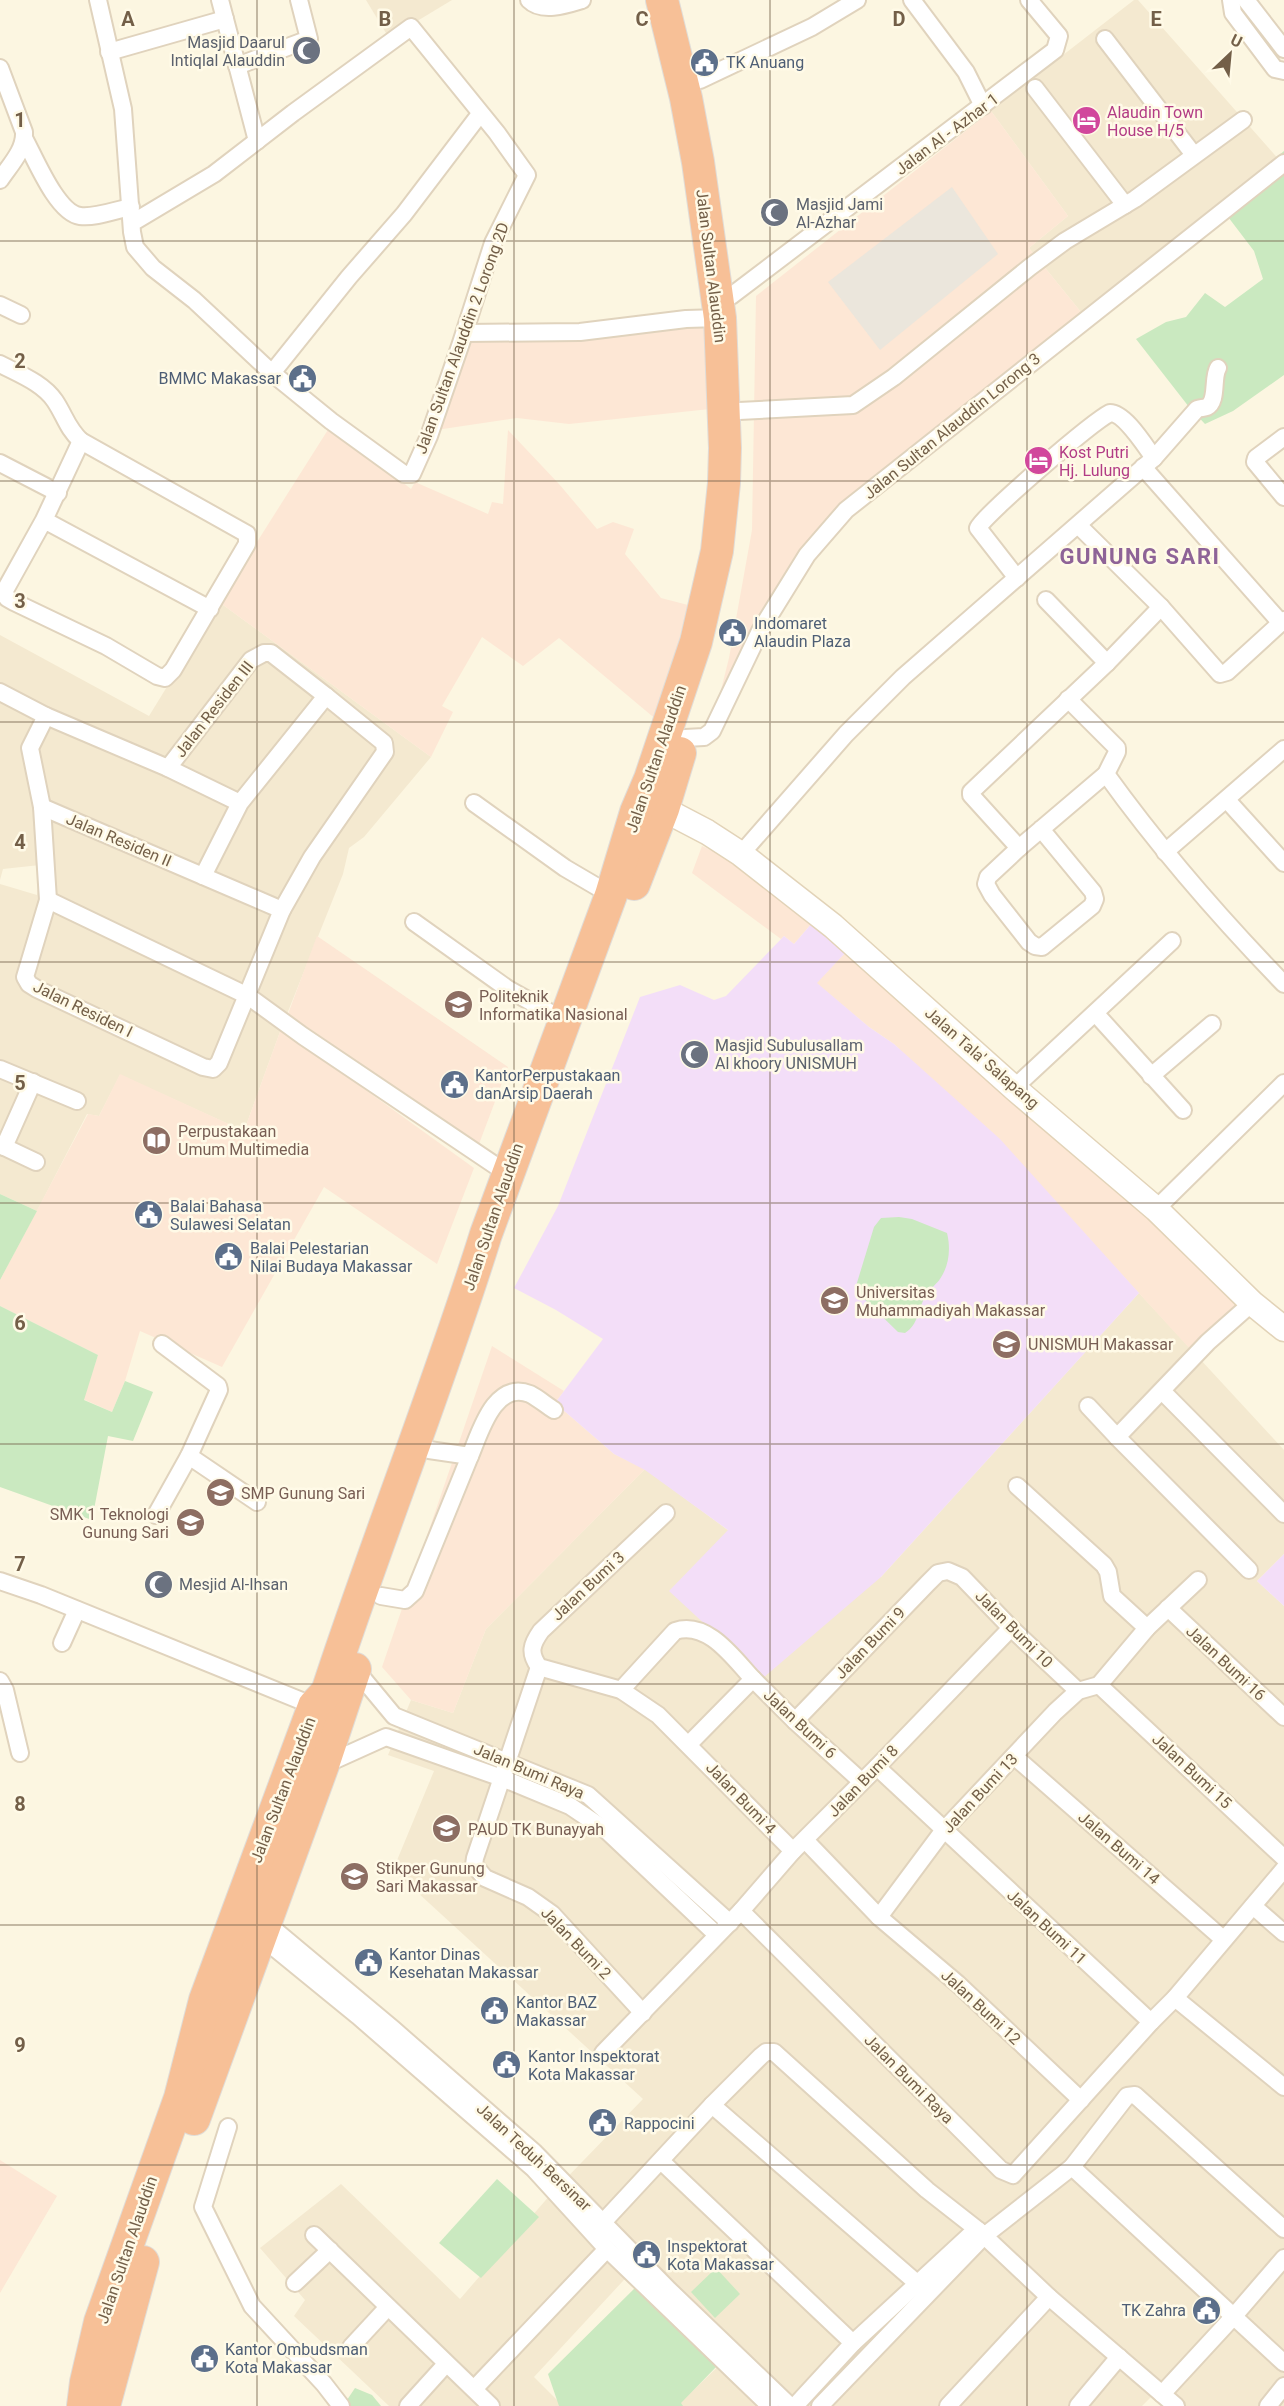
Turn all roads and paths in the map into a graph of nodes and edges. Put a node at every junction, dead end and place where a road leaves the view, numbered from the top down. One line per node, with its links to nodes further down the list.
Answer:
1 (98, 0): 16 (street)
2 (220, 0): 13 (street)
3 (299, 0): 17 (street)
4 (529, 0): 5 (street)
5 (582, 0)
6 (662, 0): 33 (highway, Jalan Sultan Alauddin)
7 (681, 0): 20 (highway, Jalan Sultan Alauddin)
8 (857, 0): 20 (street)
9 (912, 0): 22 (street)
10 (1029, 0): 22 (street, Jalan Al - Azhar 1)
11 (1231, 0): 19 (street)
12 (1246, 0): 15 (street)
13 (225, 19): 16 (street); 17 (street)
14 (1105, 39): 27 (street)
15 (1284, 49)
16 (109, 52): 31 (street)
17 (237, 66): 26 (street)
18 (0, 68): 25 (street)
19 (1284, 71)
20 (700, 80): 33 (highway, Jalan Sultan Alauddin)
21 (1035, 88): 30 (street)
22 (983, 106): 33 (street, Jalan Al - Azhar 1)
23 (480, 114): 26 (street, Jalan Sultan Alauddin 2 Lorong 2D); 35 (street, Jalan Sultan Alauddin 2 Lorong 2D); 38 (street)
24 (1243, 120): 27 (street)
25 (24, 138): 29 (street); 31 (street)
26 (257, 141): 31 (street)
27 (1194, 156): 30 (street)
28 (1284, 163): 59 (street, Jalan Sultan Alauddin Lorong 3)
29 (0, 180)
30 (1125, 205): 39 (street)
31 (131, 215): 38 (street)
32 (0, 305): 34 (street)
33 (725, 307): 35 (street); 39 (highway, Jalan Sultan Alauddin); 53 (highway, Jalan Sultan Alauddin)
34 (21, 315)
35 (465, 333): 38 (street, Jalan Sultan Alauddin 2 Lorong 2D)
36 (0, 364): 41 (street)
37 (1218, 368): 43 (street)
38 (272, 372)
39 (739, 411): 53 (highway, Jalan Sultan Alauddin)
40 (1284, 437): 45 (street)
41 (81, 441): 44 (street); 51 (street)
42 (0, 463): 44 (street)
43 (1149, 463): 47 (street); 48 (street); 52 (street)
44 (58, 493): 46 (street)
45 (1284, 497)
46 (44, 520): 51 (street); 51 (street)
47 (1078, 525): 48 (street); 50 (street)
48 (1017, 578): 71 (street)
49 (1046, 600): 54 (street)
50 (1161, 607): 52 (street); 54 (street)
51 (210, 609)
52 (1283, 621)
53 (703, 644): 59 (highway, Jalan Sultan Alauddin); 74 (highway, Jalan Sultan Alauddin)
54 (1107, 663): 57 (street)
55 (0, 692): 58 (street, Jalan Residen III)
56 (326, 696): 61 (street, Jalan Residen III); 64 (street); 76 (street)
57 (1068, 699): 62 (street); 69 (street)
58 (46, 716): 61 (street, Jalan Residen III); 66 (street)
59 (685, 738): 67 (highway, Jalan Sultan Alauddin)
60 (1284, 749): 63 (street)
61 (168, 768): 64 (street, Jalan Residen III)
62 (1106, 774): 68 (street); 70 (street)
63 (1227, 800): 70 (street); 72 (street)
64 (240, 803): 73 (street)
65 (474, 803): 74 (street)
66 (42, 807): 73 (street, Jalan Residen II); 75 (street, Jalan Residen II)
67 (663, 809): 71 (main road, Jalan Tala' Salapang); 95 (highway, Jalan Sultan Alauddin)
68 (1041, 829): 69 (street); 69 (street)
69 (1019, 848)
70 (1165, 852): 79 (street)
71 (741, 854): 88 (main road, Jalan Tala' Salapang)
72 (1284, 863)
73 (203, 876): 76 (street, Jalan Residen II)
74 (611, 895): 82 (highway, Jalan Sultan Alauddin)
75 (48, 900): 80 (street); 80 (street, Jalan Residen I)
76 (282, 910): 80 (street)
77 (414, 921): 82 (street)
78 (1172, 941): 81 (street)
79 (1284, 984)
80 (248, 996): 93 (street)
81 (1096, 1014): 85 (street); 88 (street)
82 (565, 1021): 93 (highway, Jalan Sultan Alauddin)
83 (1212, 1024): 85 (street)
84 (0, 1069): 86 (street)
85 (1151, 1076): 90 (street)
86 (33, 1082): 89 (street); 91 (street)
87 (1284, 1083): 94 (street)
88 (1014, 1088): 94 (main road, Jalan Tala' Salapang)
89 (77, 1101)
90 (1183, 1110)
91 (2, 1146): 92 (street)
92 (36, 1162)
93 (500, 1169): 95 (highway, Jalan Sultan Alauddin)
94 (1156, 1209): 96 (main road, Jalan Tala' Salapang)
95 (478, 1294): 103 (highway, Jalan Sultan Alauddin); 128 (highway, Jalan Sultan Alauddin)
96 (1252, 1303): 97 (main road, Jalan Tala' Salapang); 99 (street)
97 (1284, 1329)
98 (162, 1344): 104 (street)
99 (1163, 1392): 102 (street); 109 (street)
100 (1088, 1407): 102 (street)
101 (554, 1410): 105 (street)
102 (1117, 1437): 111 (street)
103 (429, 1450): 105 (street); 115 (highway, Jalan Sultan Alauddin)
104 (189, 1456): 107 (street); 110 (street)
105 (470, 1456): 115 (street)
106 (1017, 1486): 119 (street)
107 (258, 1502)
108 (666, 1513): 121 (street, Jalan Bumi 3)
109 (1284, 1514)
110 (156, 1515)
111 (1249, 1570)
112 (948, 1571): 118 (street, Jalan Bumi 10); 131 (street, Jalan Bumi 9)
113 (1198, 1580): 116 (street)
114 (0, 1581): 117 (street)
115 (381, 1596): 122 (highway, Jalan Sultan Alauddin)
116 (1168, 1608): 119 (street); 130 (street, Jalan Bumi 16)
117 (77, 1610): 120 (street); 128 (street)
118 (1011, 1628): 127 (street, Jalan Bumi 10); 138 (street, Jalan Bumi 8)
119 (1147, 1628): 125 (street)
120 (62, 1643)
121 (539, 1667): 126 (street); 136 (street, Jalan Bumi 3)
122 (355, 1669): 129 (street, Jalan Bumi Raya); 137 (highway, Jalan Sultan Alauddin)
123 (753, 1679): 126 (street); 131 (street, Jalan Bumi 6); 133 (street, Jalan Bumi 6)
124 (0, 1681): 134 (street)
125 (1100, 1685): 127 (street, Jalan Bumi 13); 143 (street, Jalan Bumi 15)
126 (621, 1690): 133 (street)
127 (1078, 1691): 135 (street, Jalan Bumi 13)
128 (314, 1706): 158 (highway, Jalan Sultan Alauddin)
129 (394, 1716): 132 (street); 136 (street, Jalan Bumi Raya)
130 (1284, 1717)
131 (795, 1721): 140 (street, Jalan Bumi 6)
132 (386, 1737): 137 (street); 139 (street, Jalan Bumi Raya)
133 (689, 1744): 142 (street, Jalan Bumi 4)
134 (20, 1753)
135 (1014, 1756): 141 (street, Jalan Bumi 13); 151 (street, Jalan Bumi 14)
136 (509, 1761): 139 (street, Jalan Bumi 2); 146 (street, Jalan Bumi Raya)
137 (323, 1765): 148 (highway, Jalan Sultan Alauddin)
138 (877, 1767): 140 (street, Jalan Bumi 8); 141 (street, Jalan Bumi 11)
139 (502, 1778): 150 (street, Jalan Bumi Raya); 153 (street, Jalan Bumi 2)
140 (861, 1781): 142 (street, Jalan Bumi 8)
141 (944, 1831): 147 (street, Jalan Bumi 13); 154 (street, Jalan Bumi 11)
142 (799, 1845): 146 (street, Jalan Bumi 8); 147 (street)
143 (1284, 1858)
144 (1284, 1869): 145 (street)
145 (1253, 1906): 149 (street); 151 (street)
146 (735, 1917): 150 (street, Jalan Bumi 8); 157 (street, Jalan Bumi Raya)
147 (879, 1917): 157 (street, Jalan Bumi 12)
148 (262, 1929): 158 (highway, Jalan Sultan Alauddin); 163 (street, Jalan Teduh Bersinar)
149 (1284, 1933)
150 (717, 1935): 153 (street)
151 (1223, 1939): 152 (street)
152 (1175, 1998): 154 (street); 156 (street)
153 (643, 2013): 155 (street)
154 (1151, 2022): 157 (street)
155 (603, 2053)
156 (1284, 2087)
157 (1081, 2100)
158 (189, 2102): 183 (highway, Jalan Sultan Alauddin); 184 (highway, Jalan Sultan Alauddin)
159 (712, 2105): 161 (street); 165 (street); 171 (street)
160 (228, 2127): 185 (street)
161 (661, 2161): 163 (street); 175 (street)
162 (1072, 2167): 164 (street); 165 (street); 174 (street)
163 (598, 2228): 167 (street, Jalan Teduh Bersinar); 189 (street, Jalan Teduh Bersinar)
164 (1284, 2229)
165 (981, 2233): 171 (street); 172 (street); 190 (street)
166 (314, 2235): 168 (street)
167 (607, 2249): 181 (street); 188 (street, Jalan Teduh Bersinar)
168 (330, 2250): 170 (street); 173 (street)
169 (1284, 2258): 174 (street)
170 (295, 2283)
171 (918, 2284): 175 (street)
172 (1049, 2297): 177 (street); 191 (street)
173 (388, 2307): 176 (street); 179 (street)
174 (1234, 2316): 178 (street); 182 (street)
175 (853, 2343): 189 (street)
176 (351, 2347)
177 (1119, 2357): 182 (street); 192 (street)
178 (1284, 2363)
179 (446, 2364): 181 (street); 186 (street)
180 (1284, 2386): 194 (street)
181 (474, 2389): 187 (street)
182 (1162, 2394): 193 (street)
183 (83, 2406)
184 (104, 2406)
185 (341, 2406)
186 (408, 2406)
187 (491, 2406)
188 (770, 2406)
189 (793, 2406)
190 (820, 2406)
191 (948, 2406)
192 (1078, 2406)
193 (1176, 2406)
194 (1268, 2406)

